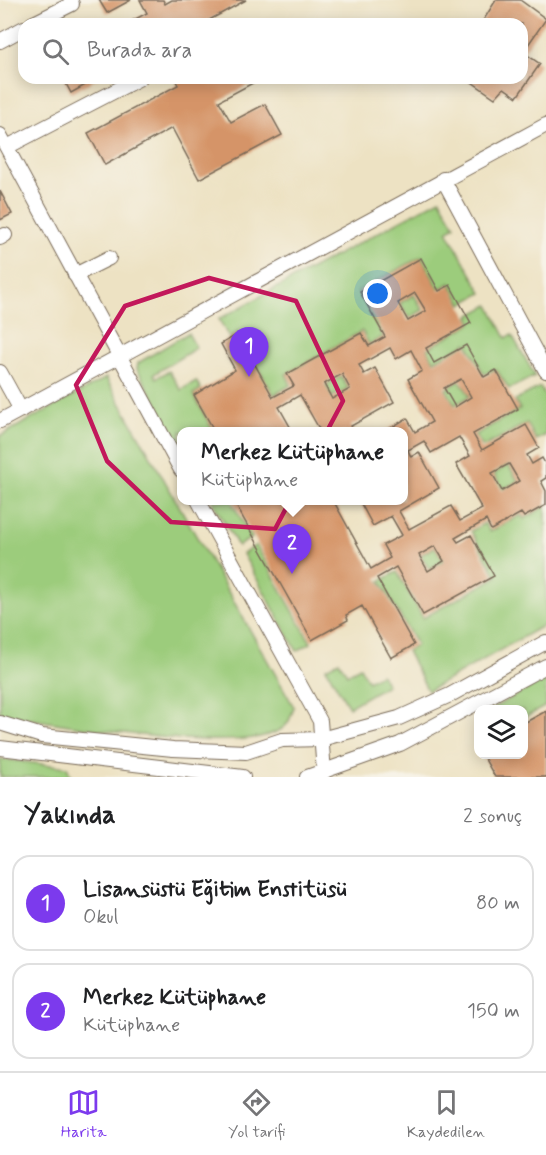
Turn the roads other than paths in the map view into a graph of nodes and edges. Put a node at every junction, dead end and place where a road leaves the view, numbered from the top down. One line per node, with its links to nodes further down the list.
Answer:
1 (72, 4): 2 (street)
2 (44, 18)
3 (18, 31): 4 (street)
4 (0, 41)
5 (127, 84): 7 (street)
6 (546, 125): 8 (street)
7 (2, 140): 10 (street)
8 (443, 179): 11 (street); 12 (street)
9 (109, 258): 10 (street)
10 (75, 275): 11 (street)
11 (119, 357): 14 (street); 16 (street)
12 (546, 371)
13 (0, 372): 14 (street)
14 (21, 410): 15 (street)
15 (0, 421)
16 (177, 463)
17 (200, 505): 21 (street)
18 (546, 642): 21 (street)
19 (546, 666): 23 (street)
20 (0, 723): 21 (street)
21 (321, 739): 23 (street)
22 (0, 748): 24 (street)
23 (324, 772): 26 (street)
24 (208, 775): 25 (street)
25 (243, 777)
26 (307, 777)

